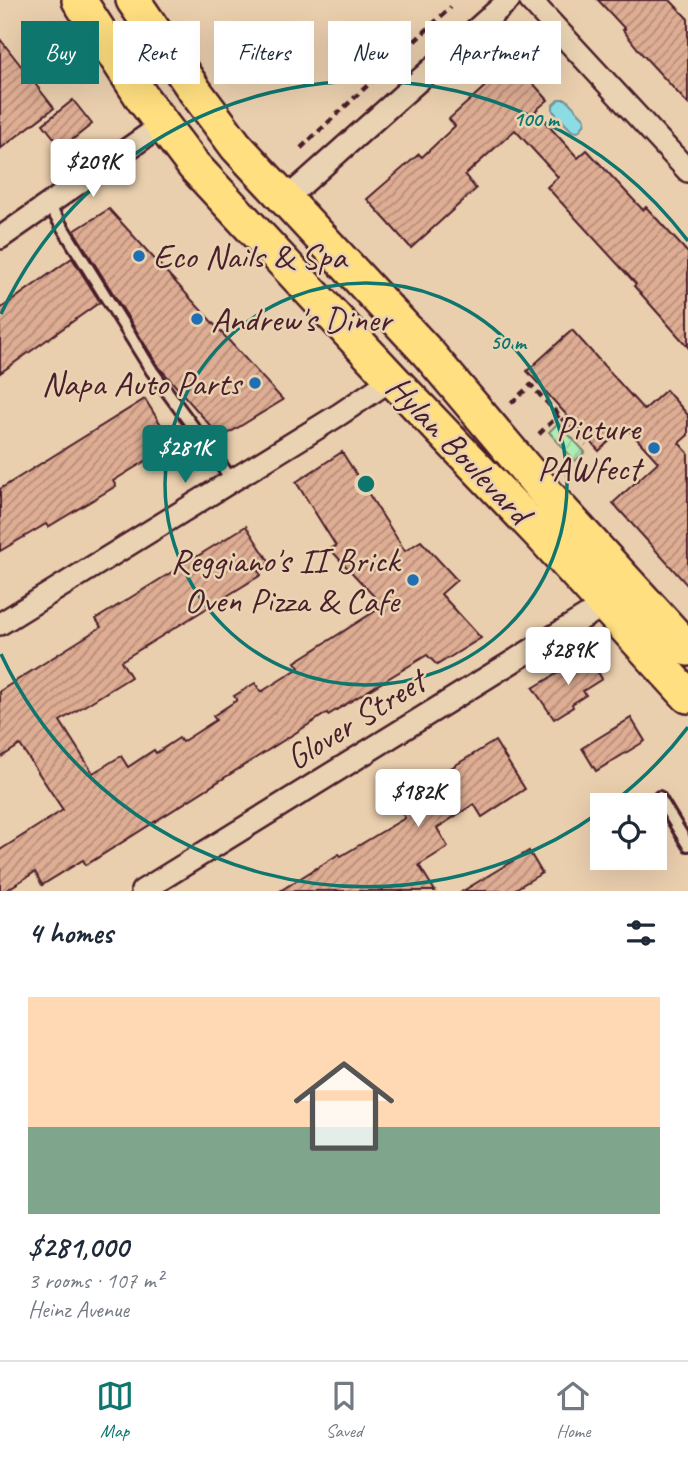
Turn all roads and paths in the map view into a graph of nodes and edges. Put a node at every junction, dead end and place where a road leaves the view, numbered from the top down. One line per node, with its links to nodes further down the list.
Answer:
1 (79, 0): 6 (main road, Hylan Boulevard)
2 (133, 0): 9 (main road, Hylan Boulevard)
3 (509, 0): 9 (street)
4 (530, 0): 8 (street)
5 (451, 7): 7 (path)
6 (162, 125): 10 (street); 12 (main road, Hylan Boulevard)
7 (301, 148)
8 (688, 172)
9 (285, 200): 20 (main road, Hylan Boulevard)
10 (48, 204): 11 (street); 17 (lane)
11 (0, 238)
12 (392, 379): 17 (street); 18 (main road, Hylan Boulevard)
13 (511, 403): 14 (path)
14 (559, 415): 15 (path); 16 (path)
15 (539, 434)
16 (586, 445)
17 (232, 480): 19 (street)
18 (604, 605): 21 (main road, Hylan Boulevard); 24 (street, Glover Street)
19 (0, 624)
20 (688, 649)
21 (688, 696)
22 (667, 810): 23 (lane)
23 (688, 845)
24 (142, 891)

